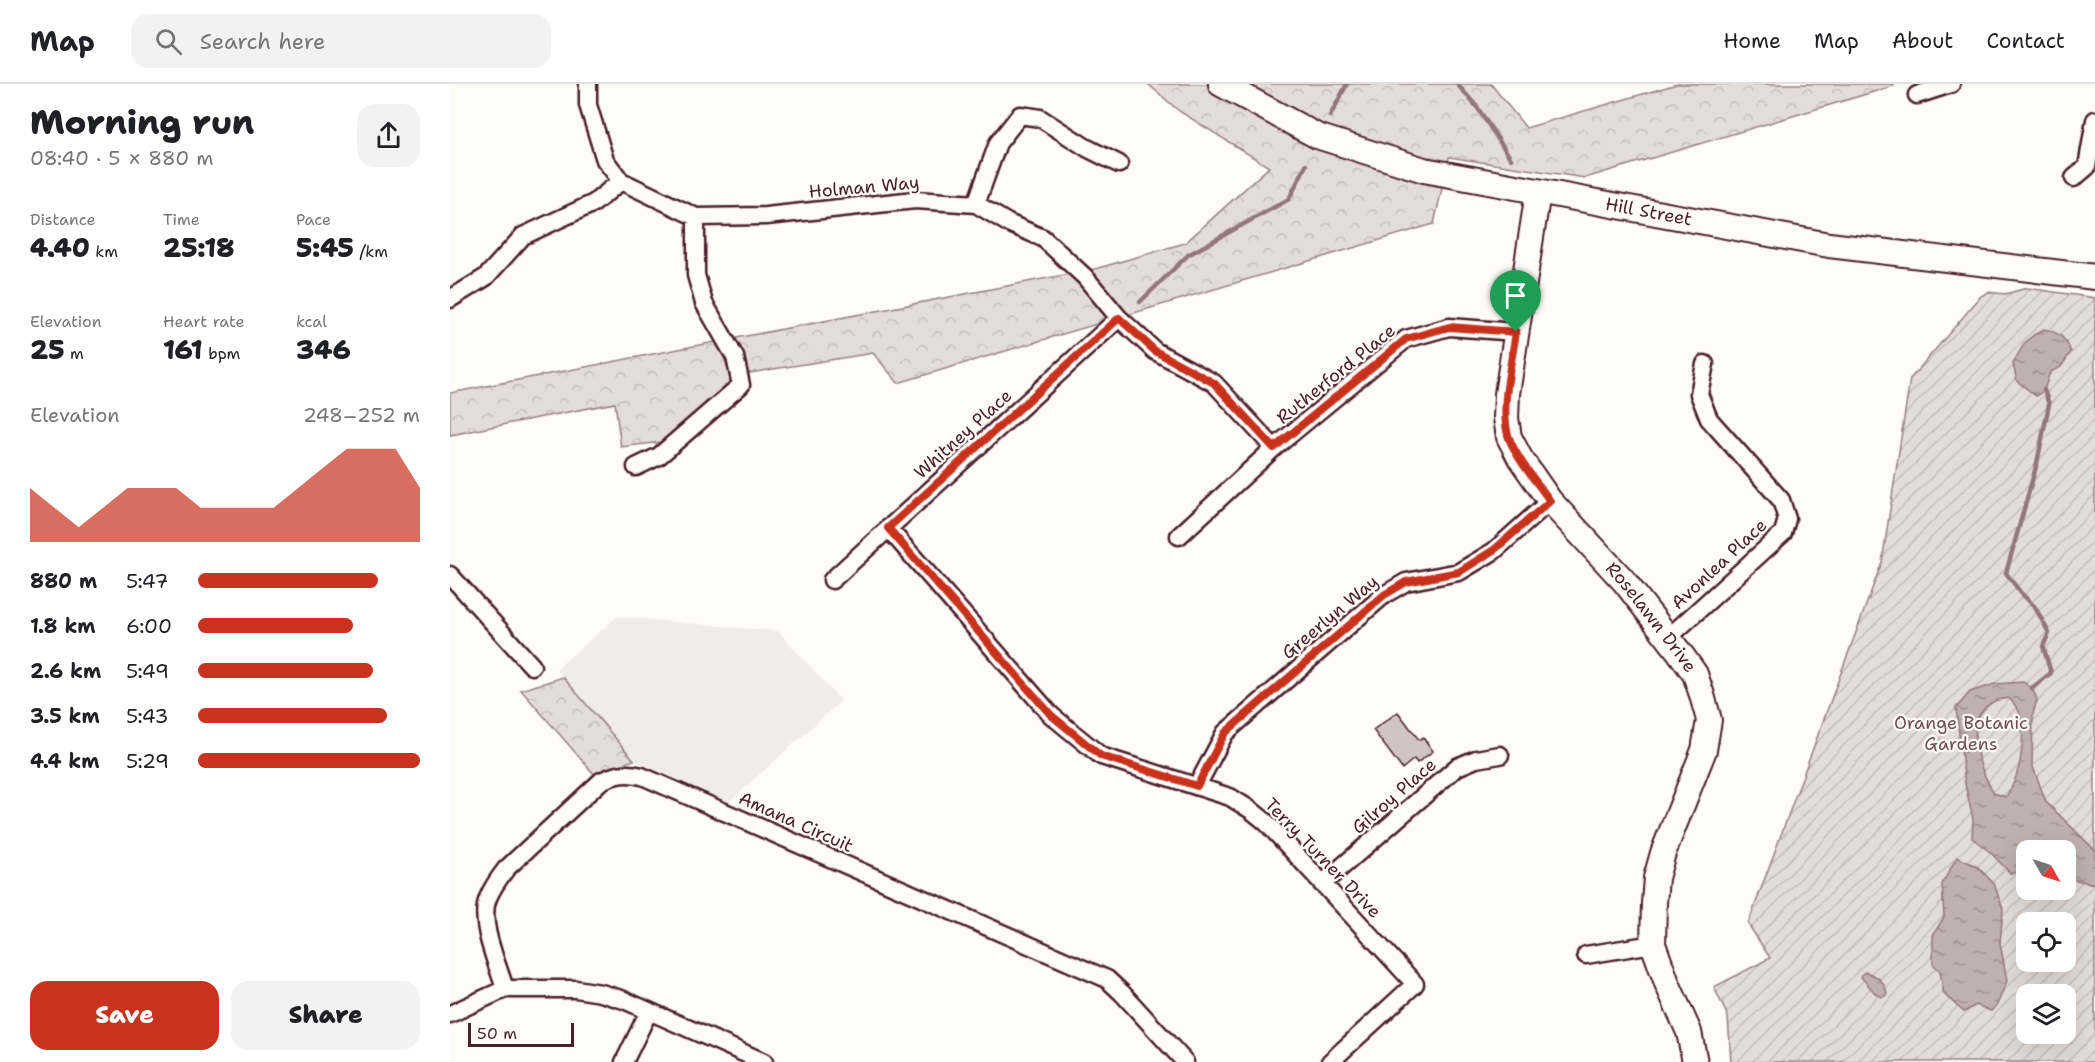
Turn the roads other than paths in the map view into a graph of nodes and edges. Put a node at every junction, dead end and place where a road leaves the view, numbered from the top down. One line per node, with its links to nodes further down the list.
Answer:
1 (588, 84): 8 (street, Holman Way)
2 (1221, 84): 9 (street, Hill Street)
3 (1951, 84): 4 (street)
4 (1917, 95)
5 (2095, 120): 7 (street)
6 (1119, 164): 10 (street)
7 (2074, 178)
8 (621, 181): 11 (street, Holman Way); 13 (street)
9 (1538, 192): 12 (street, Hill Street); 15 (street, Roselawn Drive)
10 (976, 204): 11 (street, Holman Way); 14 (street, Holman Way)
11 (696, 217): 18 (street)
12 (2095, 277)
13 (450, 298)
14 (1119, 318): 17 (street, Holman Way); 20 (street, Whitney Place)
15 (1516, 332): 17 (street, Rutherford Place); 19 (street, Roselawn Drive)
16 (1705, 364): 24 (street, Avonlea Place)
17 (1274, 448): 21 (street, Rutherford Place)
18 (636, 467)
19 (1550, 501): 24 (street, Roselawn Drive); 27 (street, Greerlyn Way)
20 (888, 528): 23 (street, Whitney Place); 27 (street, Terry Turner Drive)
21 (1179, 536)
22 (450, 575): 25 (street)
23 (832, 580)
24 (1668, 638): 29 (street, Roselawn Drive)
25 (532, 666)
26 (1500, 755): 28 (street, Gilroy Place)
27 (1197, 786): 28 (street, Terry Turner Drive)
28 (1322, 884): 37 (street, Terry Turner Drive)
29 (1653, 944): 30 (street); 38 (street, Roselawn Drive)
30 (1587, 955)
31 (505, 989): 32 (street); 33 (street); 36 (street, Amana Circuit)
32 (649, 1011): 34 (street); 35 (street)
33 (450, 1014)
34 (624, 1062)
35 (764, 1062)
36 (1185, 1062)
37 (1330, 1062)
38 (1695, 1062)

